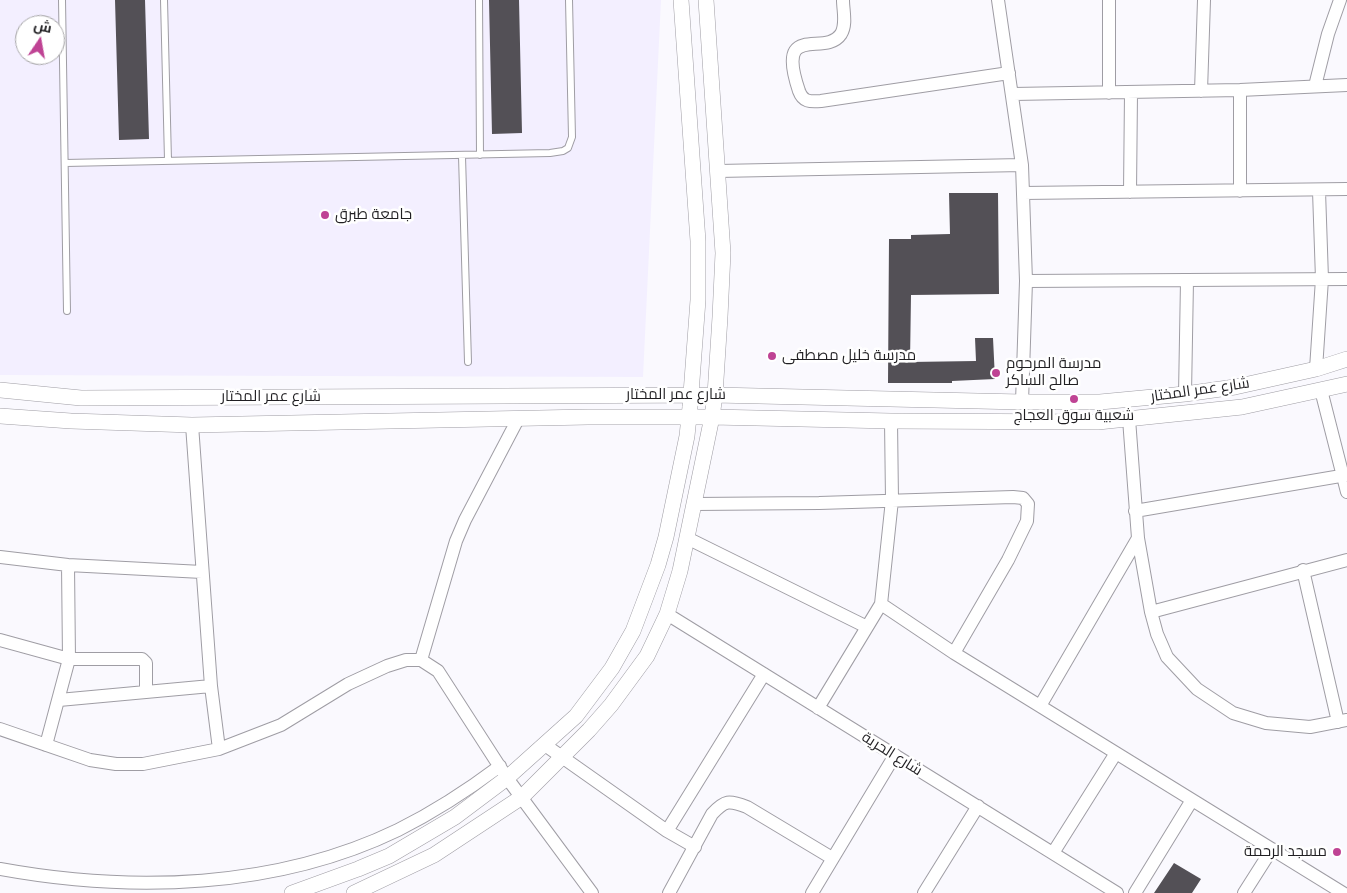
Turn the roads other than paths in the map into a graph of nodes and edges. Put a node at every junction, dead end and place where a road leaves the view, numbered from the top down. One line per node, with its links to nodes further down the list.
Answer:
1 (62, 0): 23 (lane)
2 (164, 0): 22 (lane)
3 (478, 0): 20 (lane)
4 (569, 0): 20 (lane)
5 (681, 0): 43 (street)
6 (706, 0): 25 (street)
7 (843, 0): 12 (street)
8 (998, 0): 12 (street)
9 (1109, 0): 17 (street)
10 (1204, 0): 16 (street)
11 (1340, 0): 14 (street)
12 (1009, 73): 19 (street)
13 (1347, 85): 14 (street)
14 (1315, 86): 15 (street)
15 (1240, 90): 16 (street); 27 (street)
16 (1201, 91): 18 (street)
17 (1110, 93): 18 (street); 19 (street)
18 (1131, 93): 29 (street)
19 (1013, 94): 24 (street)
20 (480, 155): 21 (lane)
21 (462, 156): 22 (lane); 37 (lane)
22 (168, 160): 23 (lane)
23 (65, 163): 35 (lane)
24 (1022, 165): 25 (street); 30 (street)
25 (718, 171): 44 (street)
26 (1347, 189): 28 (street)
27 (1240, 191): 28 (street); 29 (street)
28 (1319, 191): 32 (street)
29 (1130, 192): 30 (street)
30 (1023, 193): 33 (street)
31 (1347, 279): 32 (street)
32 (1322, 280): 34 (street); 38 (street)
33 (1026, 281): 34 (street); 45 (street)
34 (1186, 281): 42 (street)
35 (67, 311)
36 (1347, 359): 38 (street, شارع عمر المختار)
37 (468, 362)
38 (1316, 369): 42 (street, شارع عمر المختار)
39 (1347, 384): 41 (street, شارع عمر المختار)
40 (0, 390): 43 (street, شارع عمر المختار)
41 (1321, 390): 50 (street, شارع عمر المختار); 53 (street)
42 (1185, 394): 45 (street, شارع عمر المختار)
43 (691, 395): 44 (street, شارع عمر المختار); 47 (street)
44 (715, 395): 45 (street, شارع عمر المختار); 48 (street)
45 (1022, 402)
46 (0, 416): 52 (street, شارع عمر المختار)
47 (690, 417): 48 (street, شارع عمر المختار); 49 (street, شارع عمر المختار); 82 (street)
48 (712, 418): 51 (street, شارع عمر المختار); 56 (street)
49 (518, 419): 52 (street, شارع عمر المختار); 72 (street)
50 (1129, 420): 51 (street, شارع عمر المختار); 57 (street)
51 (891, 421): 55 (street)
52 (192, 425): 64 (street)
53 (1345, 475): 54 (street); 57 (street)
54 (1347, 492)
55 (892, 500): 56 (street); 65 (street); 70 (street)
56 (694, 504): 58 (street)
57 (1135, 511): 59 (street)
58 (687, 538): 67 (street); 68 (street)
59 (1138, 538): 66 (street); 77 (street)
60 (0, 557): 62 (street)
61 (1347, 560): 63 (street)
62 (68, 565): 64 (street); 71 (street)
63 (1303, 570): 66 (street); 79 (street)
64 (202, 572): 74 (street)
65 (881, 604): 68 (street); 70 (street)
66 (1151, 612): 79 (street)
67 (667, 614): 73 (street, شارع الحرية); 86 (street)
68 (867, 627): 78 (street)
69 (0, 640): 71 (street)
70 (954, 653): 77 (street)
71 (69, 659): 75 (street); 76 (street)
72 (421, 660): 83 (street); 87 (street)
73 (764, 674): 78 (street, شارع الحرية); 91 (street)
74 (211, 686): 75 (street); 83 (street)
75 (146, 692): 76 (street)
76 (58, 700): 81 (street)
77 (1040, 706): 84 (street)
78 (818, 708): 85 (street, شارع الحرية)
79 (1343, 721)
80 (0, 729): 81 (street)
81 (46, 745): 83 (street)
82 (545, 745): 86 (street); 87 (street)
83 (219, 749)
84 (1116, 753): 89 (street); 94 (street)
85 (895, 755): 90 (street, شارع الحرية); 95 (street)
86 (562, 757): 88 (street); 91 (street)
87 (504, 772): 88 (street); 96 (street); 97 (street)
88 (522, 797): 98 (street); 99 (street)
89 (1192, 800): 93 (street); 104 (street)
90 (978, 806): 94 (street, شارع الحرية); 102 (street)
91 (667, 831): 92 (street)
92 (695, 847): 95 (street); 100 (street)
93 (1272, 849): 105 (street); 106 (street)
94 (1053, 853): 103 (street, شارع الحرية)
95 (832, 858): 101 (street)
96 (0, 869)
97 (292, 893)
98 (354, 893)
99 (592, 893)
100 (669, 893)
101 (812, 893)
102 (924, 893)
103 (1117, 893)
104 (1135, 893)
105 (1244, 893)
106 (1343, 893)

